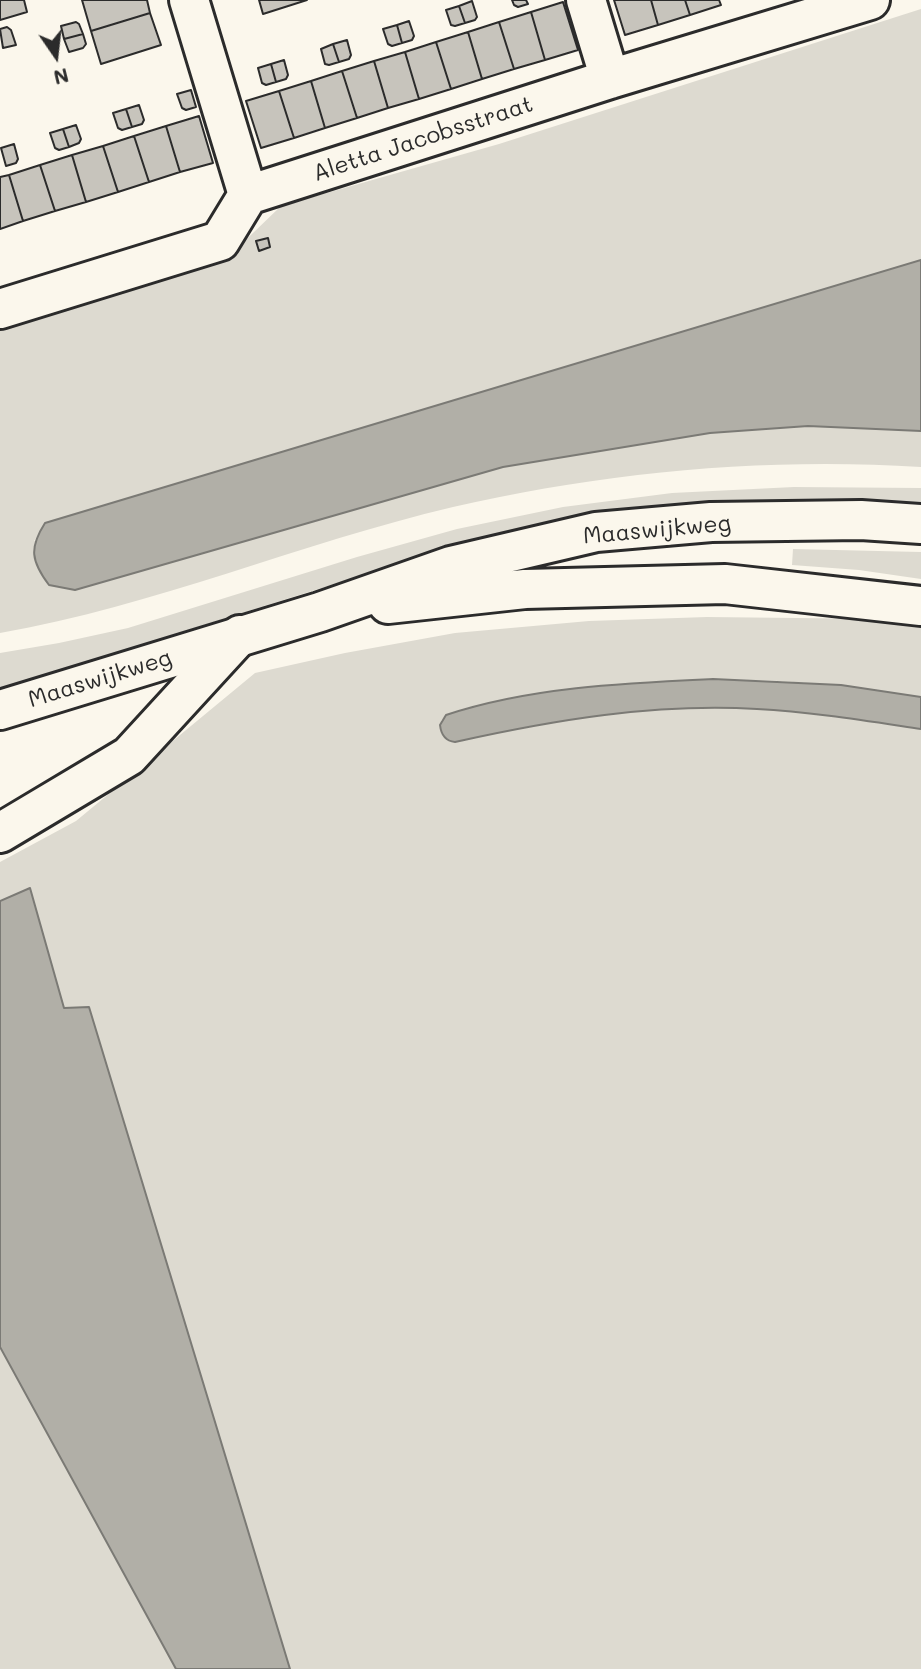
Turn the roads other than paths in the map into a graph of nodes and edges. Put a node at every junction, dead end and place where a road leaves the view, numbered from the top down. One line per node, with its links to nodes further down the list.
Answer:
1 (188, 0): 5 (street)
2 (586, 0): 4 (street)
3 (870, 0): 4 (street, Aletta Jacobsstraat)
4 (610, 79): 5 (street, Aletta Jacobsstraat)
5 (248, 195): 6 (street)
6 (0, 309)
7 (921, 524): 9 (street, Maaswijkweg)
8 (921, 606): 9 (street, Maaswijkweg)
9 (320, 612): 10 (street, Maaswijkweg)
10 (240, 635): 11 (street, Maaswijkweg); 12 (street, Maaswijkweg)
11 (0, 710)
12 (0, 833)

